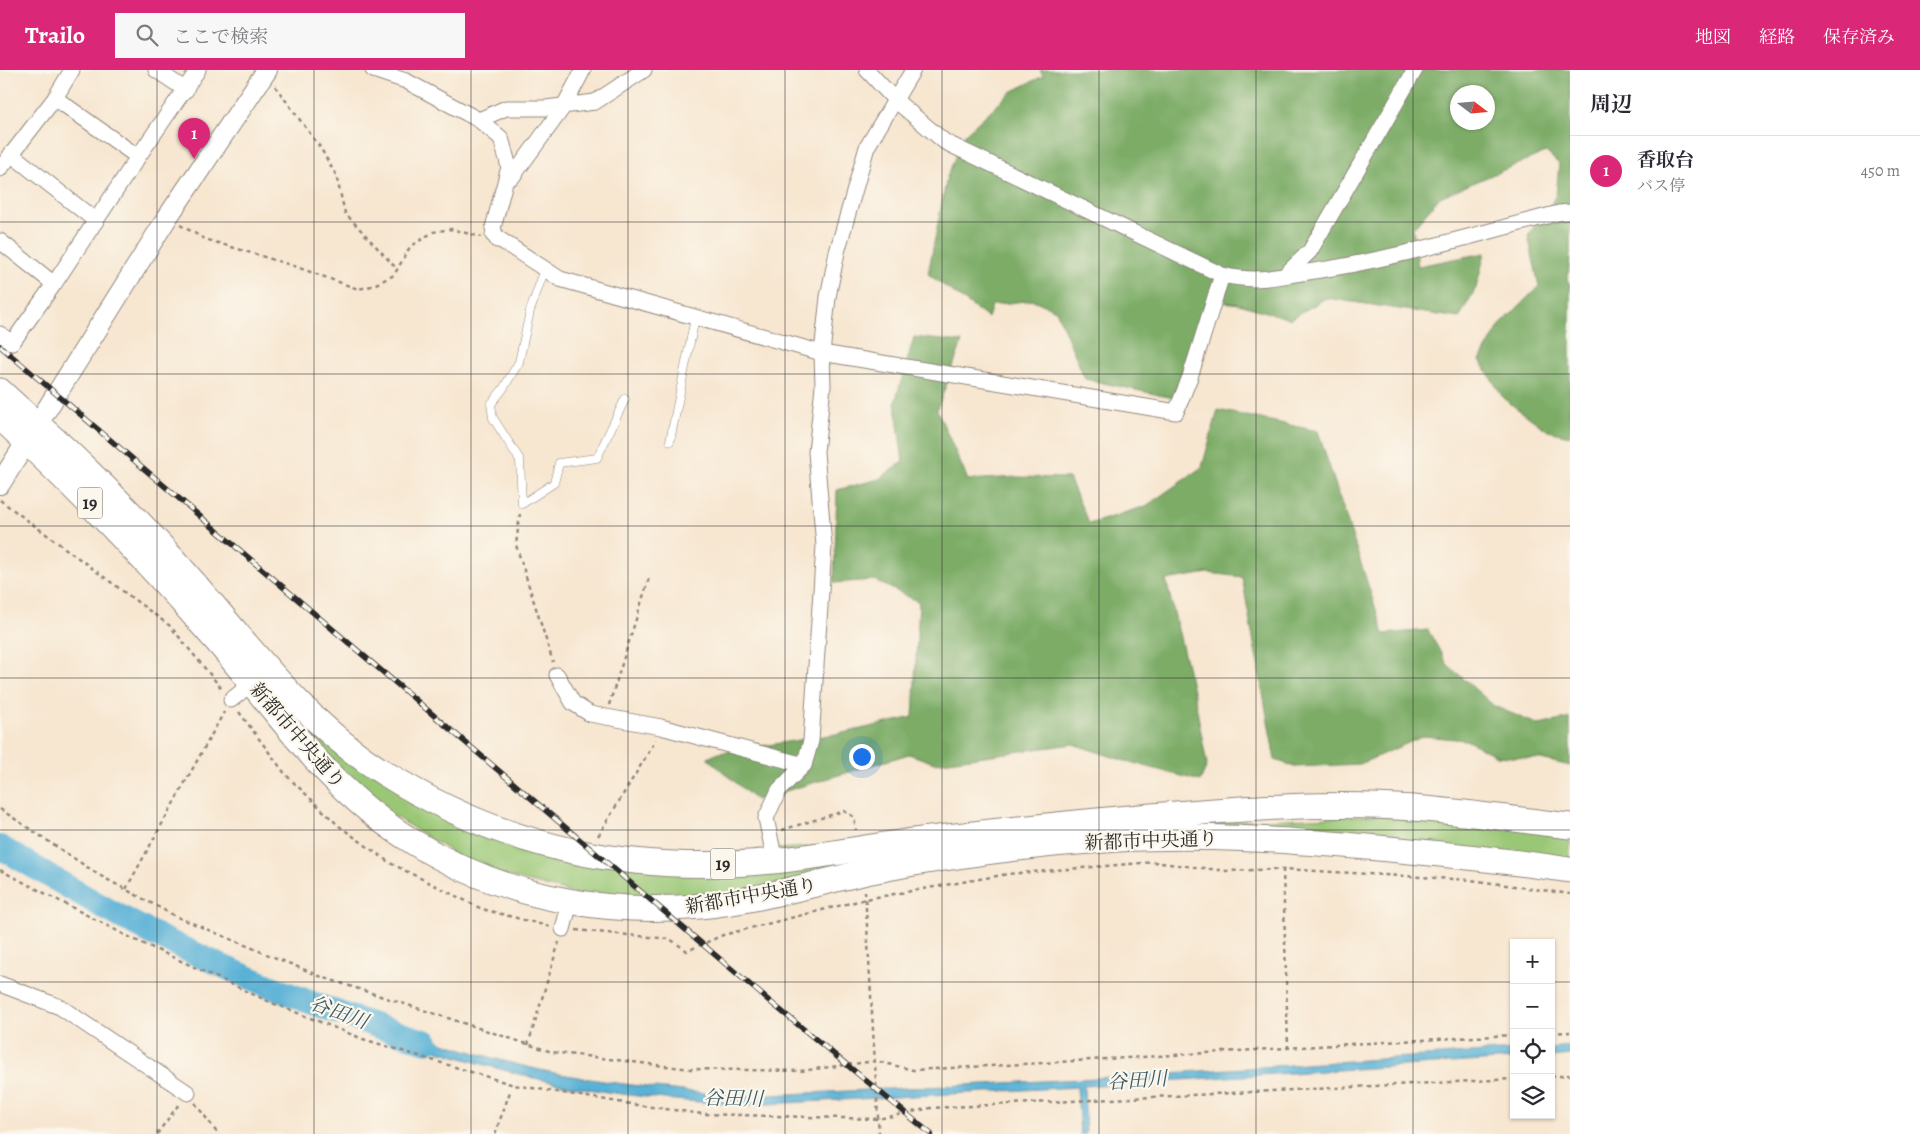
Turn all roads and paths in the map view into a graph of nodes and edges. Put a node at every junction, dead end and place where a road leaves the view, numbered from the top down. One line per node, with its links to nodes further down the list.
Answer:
1 (72, 70): 12 (street)
2 (156, 70): 11 (street)
3 (198, 70): 11 (street)
4 (373, 70): 15 (street)
5 (583, 70): 14 (street)
6 (644, 70): 14 (street)
7 (867, 70): 13 (street)
8 (913, 70): 13 (street)
9 (1415, 70): 28 (street)
10 (266, 71): 21 (street); 25 (path)
11 (186, 90): 17 (street)
12 (56, 98): 16 (street); 17 (street)
13 (895, 100): 27 (street); 32 (street)
14 (564, 106): 15 (street); 19 (street)
15 (479, 120): 19 (street)
16 (11, 154): 18 (street); 22 (street)
17 (138, 157): 22 (street)
18 (0, 169)
19 (506, 180): 23 (street)
20 (1570, 212): 28 (street)
21 (167, 218): 25 (path); 36 (street)
22 (96, 221): 29 (street)
23 (495, 238): 25 (path); 26 (street)
24 (0, 241): 29 (street)
25 (398, 270)
26 (545, 270): 30 (street); 40 (lane)
27 (1222, 275): 28 (street); 32 (street)
28 (1285, 275)
29 (54, 284): 31 (street)
30 (695, 318): 32 (street); 37 (lane)
31 (0, 334)
32 (822, 353): 47 (street)
33 (0, 391): 36 (main road, 新都市中央通り / 19)
34 (624, 399): 40 (lane)
35 (0, 417): 36 (main road, 新都市中央通り / 19)
36 (31, 433): 38 (street); 43 (main road, 新都市中央通り / 19); 52 (main road, 新都市中央通り / 19)
37 (670, 441)
38 (0, 484)
39 (0, 500): 44 (path)
40 (522, 504): 42 (path)
41 (649, 578): 45 (path)
42 (557, 675): 45 (street)
43 (252, 684): 44 (street); 60 (main road, 新都市中央通り / 19)
44 (231, 700): 57 (path); 61 (path)
45 (605, 716): 46 (street)
46 (661, 727): 47 (street); 52 (path)
47 (804, 765): 50 (street)
48 (0, 809): 57 (path)
49 (1570, 826): 53 (main road, 新都市中央通り / 19)
50 (768, 835): 51 (path); 53 (street)
51 (857, 838)
52 (589, 856): 53 (main road, 新都市中央通り / 19)
53 (775, 861)
54 (1283, 869): 58 (path); 59 (path); 67 (path)
55 (0, 870): 74 (path)
56 (1570, 870): 60 (main road, 新都市中央通り / 19)
57 (126, 890): 66 (path)
58 (1570, 894)
59 (866, 899): 61 (path); 68 (path)
60 (570, 902): 61 (street)
61 (563, 929): 66 (path)
62 (0, 984): 73 (street)
63 (1570, 1032): 64 (path)
64 (1555, 1033)
65 (1510, 1035): 67 (path)
66 (528, 1045): 68 (path)
67 (1288, 1047): 68 (path)
68 (876, 1061): 74 (path)
69 (1570, 1076): 70 (path)
70 (1555, 1077)
71 (1510, 1079): 74 (path)
72 (512, 1089): 77 (path)
73 (188, 1093): 75 (path); 76 (path)
74 (878, 1117): 78 (path)
75 (157, 1134)
76 (218, 1134)
77 (495, 1134)
78 (879, 1134)

